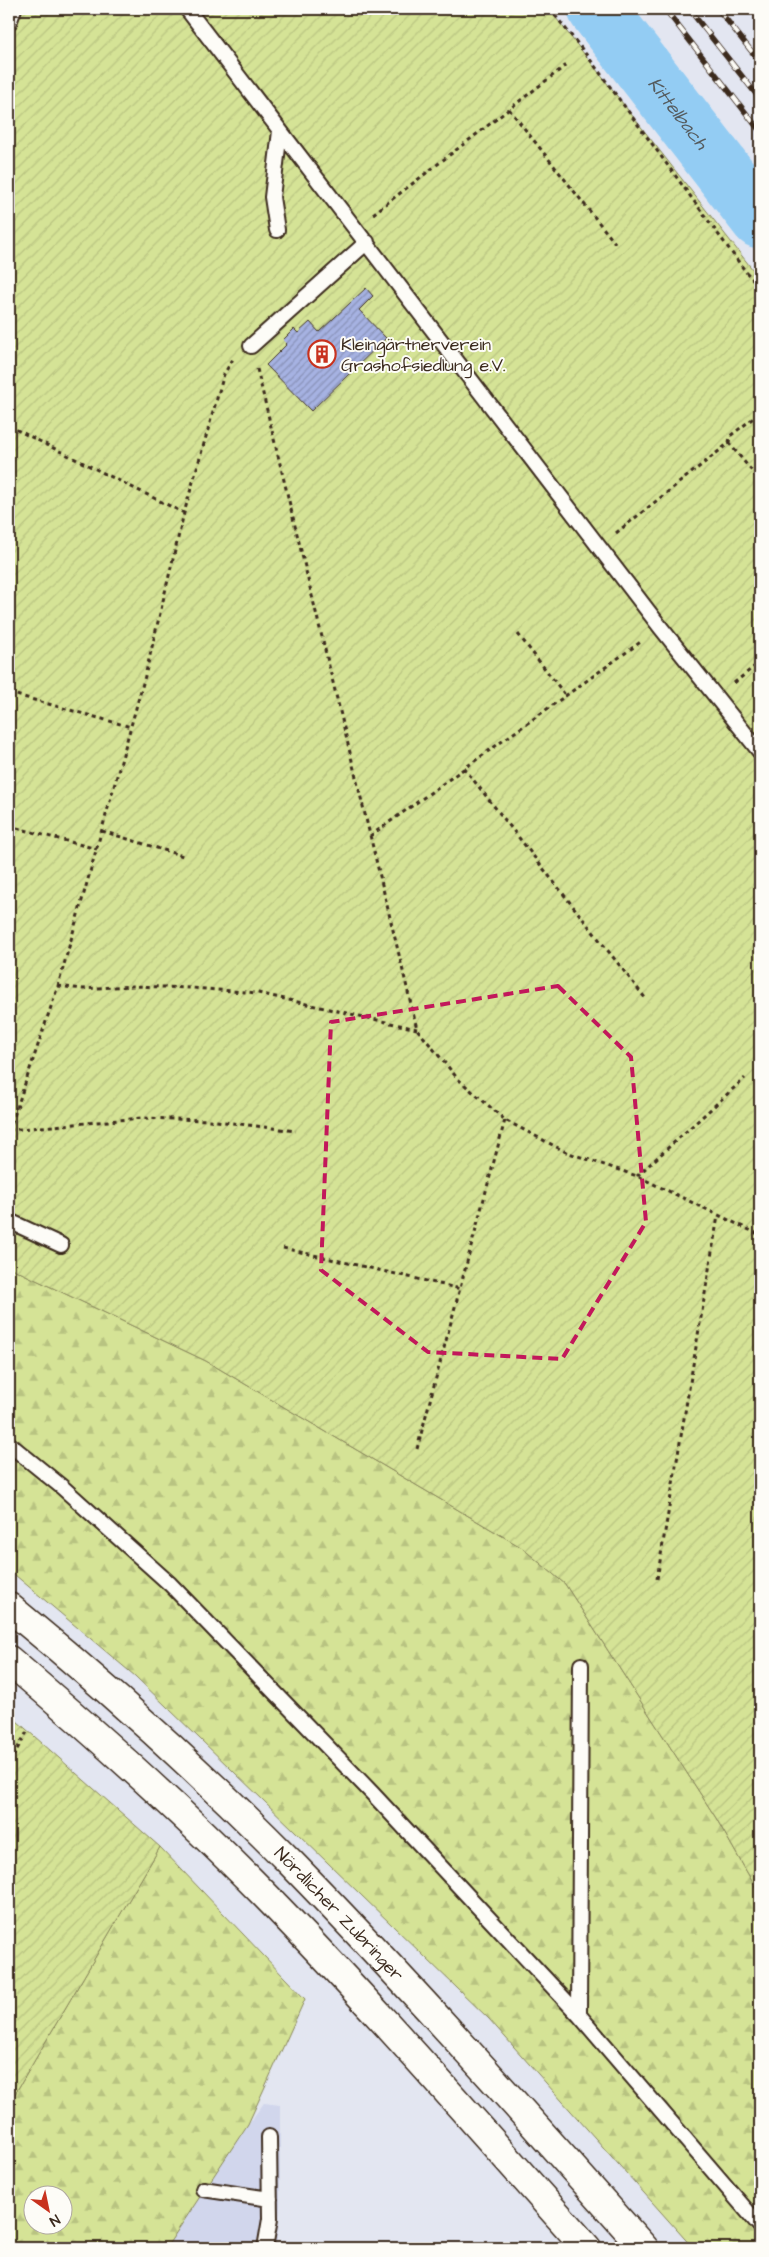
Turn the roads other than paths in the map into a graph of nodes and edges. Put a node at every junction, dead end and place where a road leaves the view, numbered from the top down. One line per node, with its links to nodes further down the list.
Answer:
1 (14, 9): 3 (lane)
2 (187, 9): 4 (lane)
3 (9, 23)
4 (280, 132): 5 (lane); 6 (lane)
5 (277, 230)
6 (367, 242): 7 (lane); 8 (lane)
7 (251, 346)
8 (760, 752)
9 (9, 1221): 10 (lane)
10 (61, 1244)
11 (9, 1444): 15 (lane)
12 (9, 1607): 22 (main road, Nördlicher Zubringer)
13 (9, 1660): 21 (main road)
14 (581, 1665): 15 (lane)
15 (579, 2015): 19 (lane)
16 (269, 2137): 18 (lane)
17 (203, 2189): 18 (lane)
18 (270, 2198): 20 (lane)
19 (760, 2226)
20 (265, 2248)
21 (587, 2248)
22 (644, 2248)

